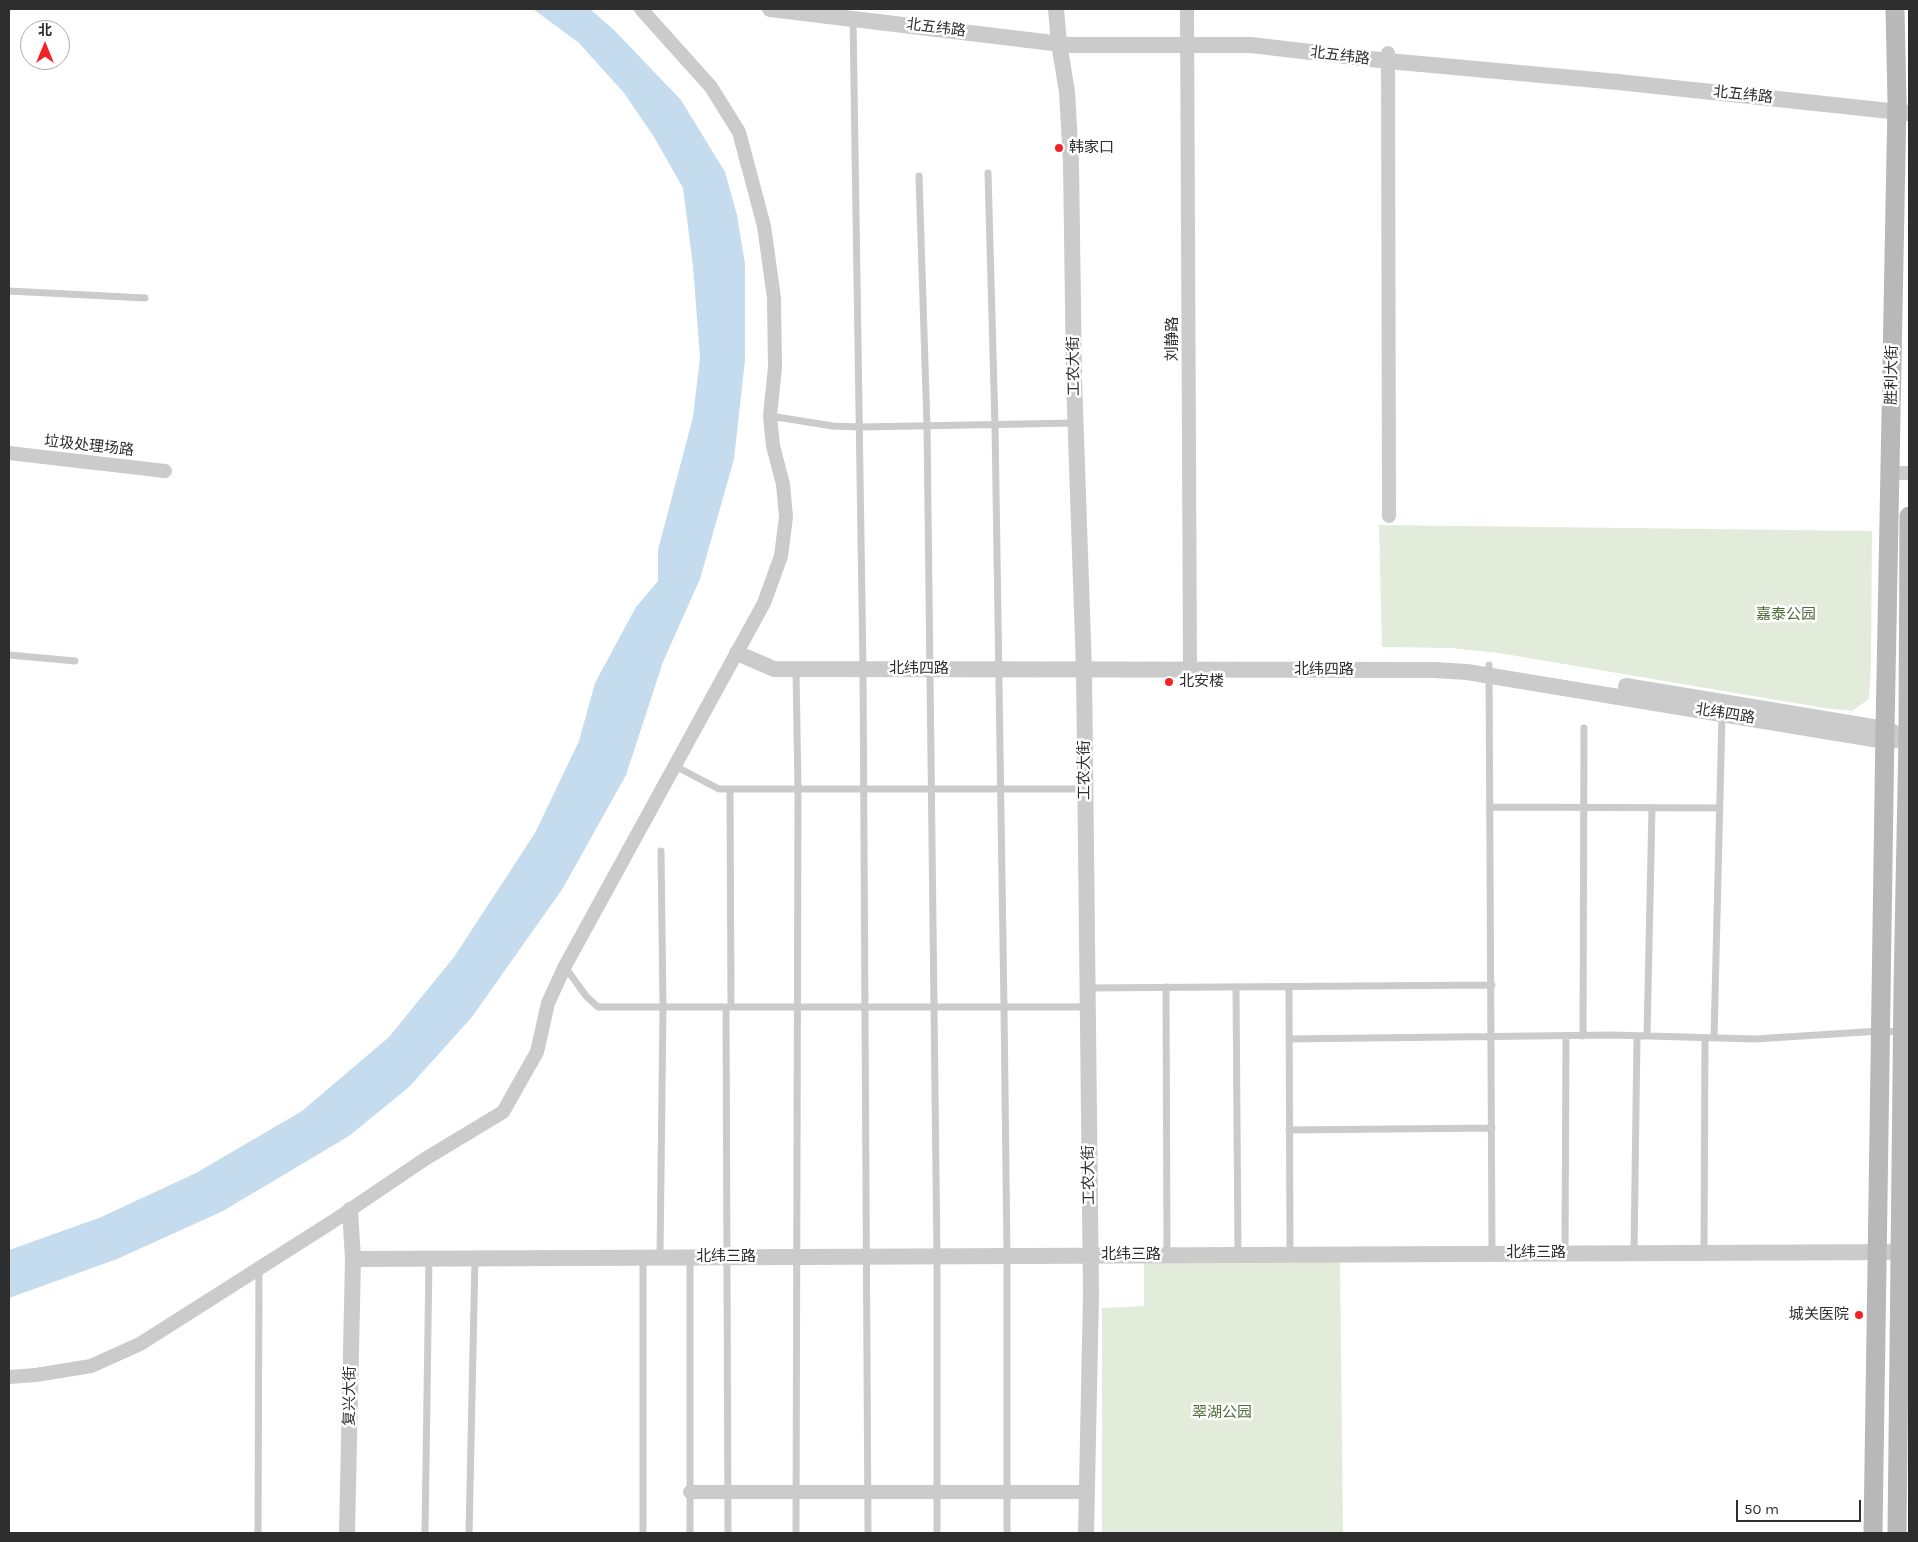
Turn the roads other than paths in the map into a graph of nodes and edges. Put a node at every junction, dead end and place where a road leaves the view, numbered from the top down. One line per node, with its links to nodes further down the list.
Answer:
1 (641, 9): 15 (street)
2 (770, 9): 6 (street, 北五纬路)
3 (1056, 9): 7 (street, 工农大街)
4 (1187, 9): 8 (street, 刘静路)
5 (1895, 9): 10 (main road, 胜利大街)
6 (854, 18): 7 (street, 北五纬路); 19 (lane)
7 (1064, 39): 8 (street, 北五纬路); 16 (street, 工农大街); 29 (street, 工农大街)
8 (1187, 40): 9 (street, 北五纬路); 30 (street, 刘静路)
9 (1388, 57): 10 (street, 北五纬路); 23 (street)
10 (1903, 107): 22 (main road, 胜利大街)
11 (988, 173): 17 (lane)
12 (919, 176): 18 (lane)
13 (9, 291): 14 (lane)
14 (145, 298)
15 (770, 416): 19 (lane); 26 (street)
16 (1076, 423): 17 (lane); 29 (street, 工农大街)
17 (995, 425): 18 (lane); 34 (lane)
18 (927, 426): 19 (lane); 33 (lane)
19 (860, 427): 32 (lane)
20 (9, 453): 21 (street, 垃圾处理场路)
21 (165, 471)
22 (1900, 473): 38 (main road, 胜利大街)
23 (1389, 516)
24 (1909, 516): 25 (main road)
25 (1909, 639): 39 (main road)
26 (737, 652): 31 (street, 北纬四路); 40 (street)
27 (9, 655): 28 (lane)
28 (75, 661)
29 (1088, 664): 30 (street, 北纬四路); 34 (street, 北纬四路); 46 (street, 工农大街)
30 (1190, 664): 35 (street, 北纬四路)
31 (796, 669): 32 (street, 北纬四路); 42 (lane)
32 (863, 669): 33 (street, 北纬四路); 43 (lane)
33 (930, 669): 34 (street, 北纬四路); 44 (lane)
34 (999, 670): 45 (lane)
35 (1489, 670): 36 (street, 北纬四路); 47 (lane)
36 (1723, 708): 38 (street, 北纬四路); 50 (lane)
37 (1584, 728): 48 (lane)
38 (1885, 735): 39 (street, 北纬四路); 65 (main road, 胜利大街)
39 (1909, 739): 66 (main road)
40 (675, 766): 41 (lane); 52 (street)
41 (730, 788): 42 (lane); 59 (lane)
42 (798, 788): 43 (lane); 60 (lane)
43 (863, 788): 44 (lane); 61 (lane)
44 (931, 789): 45 (lane); 62 (lane)
45 (1001, 789): 46 (lane); 63 (lane)
46 (1085, 789): 57 (street, 工农大街)
47 (1490, 807): 48 (lane); 53 (lane)
48 (1584, 807): 49 (lane); 68 (lane)
49 (1652, 808): 50 (lane); 70 (lane)
50 (1720, 808): 73 (lane)
51 (662, 851): 58 (lane)
52 (565, 966): 58 (lane); 77 (street)
53 (1492, 985): 56 (lane); 71 (lane)
54 (1166, 987): 55 (lane); 57 (lane); 87 (lane)
55 (1236, 987): 56 (lane); 84 (lane)
56 (1289, 987): 74 (lane)
57 (1086, 988): 64 (street, 工农大街)
58 (662, 1007): 59 (lane); 96 (lane)
59 (728, 1007): 60 (lane); 92 (lane)
60 (798, 1007): 61 (lane); 93 (lane)
61 (865, 1007): 62 (lane); 88 (lane)
62 (934, 1007): 63 (lane); 89 (lane)
63 (1004, 1007): 64 (lane); 90 (lane)
64 (1086, 1007): 86 (street, 工农大街)
65 (1880, 1031): 66 (lane); 73 (lane); 79 (main road, 胜利大街)
66 (1903, 1032): 80 (main road)
67 (1566, 1036): 68 (lane); 71 (lane); 82 (lane)
68 (1583, 1036): 69 (lane)
69 (1636, 1036): 70 (lane); 83 (lane)
70 (1647, 1036): 72 (lane)
71 (1492, 1037): 74 (lane); 75 (lane)
72 (1705, 1038): 73 (lane); 78 (lane)
73 (1714, 1038)
74 (1289, 1040): 76 (lane)
75 (1492, 1128): 76 (lane); 81 (lane)
76 (1289, 1130): 85 (lane)
77 (350, 1210): 97 (street, 复兴大街); 99 (street)
78 (1704, 1252): 79 (street, 北纬三路); 83 (street, 北纬三路)
79 (1876, 1252): 80 (street, 北纬三路); 120 (main road, 胜利大街)
80 (1905, 1252): 121 (main road)
81 (1492, 1253): 82 (street, 北纬三路); 85 (street, 北纬三路)
82 (1565, 1253): 83 (street, 北纬三路)
83 (1634, 1253)
84 (1238, 1254): 85 (street, 北纬三路); 87 (street, 北纬三路)
85 (1290, 1254)
86 (1090, 1255): 87 (street, 北纬三路); 90 (street, 北纬三路); 107 (street, 工农大街)
87 (1167, 1255)
88 (868, 1256): 89 (street, 北纬三路); 93 (street, 北纬三路); 104 (lane)
89 (937, 1256): 90 (street, 北纬三路); 105 (lane)
90 (1007, 1256): 106 (lane)
91 (690, 1257): 92 (street, 北纬三路); 96 (street, 北纬三路); 101 (lane)
92 (726, 1257): 93 (street, 北纬三路); 102 (lane)
93 (798, 1257): 103 (lane)
94 (475, 1258): 95 (street, 北纬三路); 98 (street, 北纬三路); 111 (lane)
95 (643, 1258): 96 (street, 北纬三路); 112 (lane)
96 (660, 1258)
97 (353, 1259): 98 (street, 北纬三路); 109 (street, 复兴大街)
98 (429, 1259): 110 (lane)
99 (259, 1268): 100 (street); 108 (lane)
100 (9, 1377)
101 (690, 1492): 102 (street); 113 (lane)
102 (728, 1492): 103 (street); 114 (lane)
103 (796, 1492): 104 (street); 115 (lane)
104 (868, 1492): 105 (street); 116 (lane)
105 (937, 1492): 106 (street); 117 (lane)
106 (1007, 1492): 107 (street); 118 (lane)
107 (1087, 1492): 119 (street, 工农大街)
108 (258, 1533)
109 (347, 1533)
110 (425, 1533)
111 (470, 1533)
112 (643, 1533)
113 (690, 1533)
114 (728, 1533)
115 (796, 1533)
116 (868, 1533)
117 (937, 1533)
118 (1007, 1533)
119 (1086, 1533)
120 (1873, 1533)
121 (1897, 1533)

